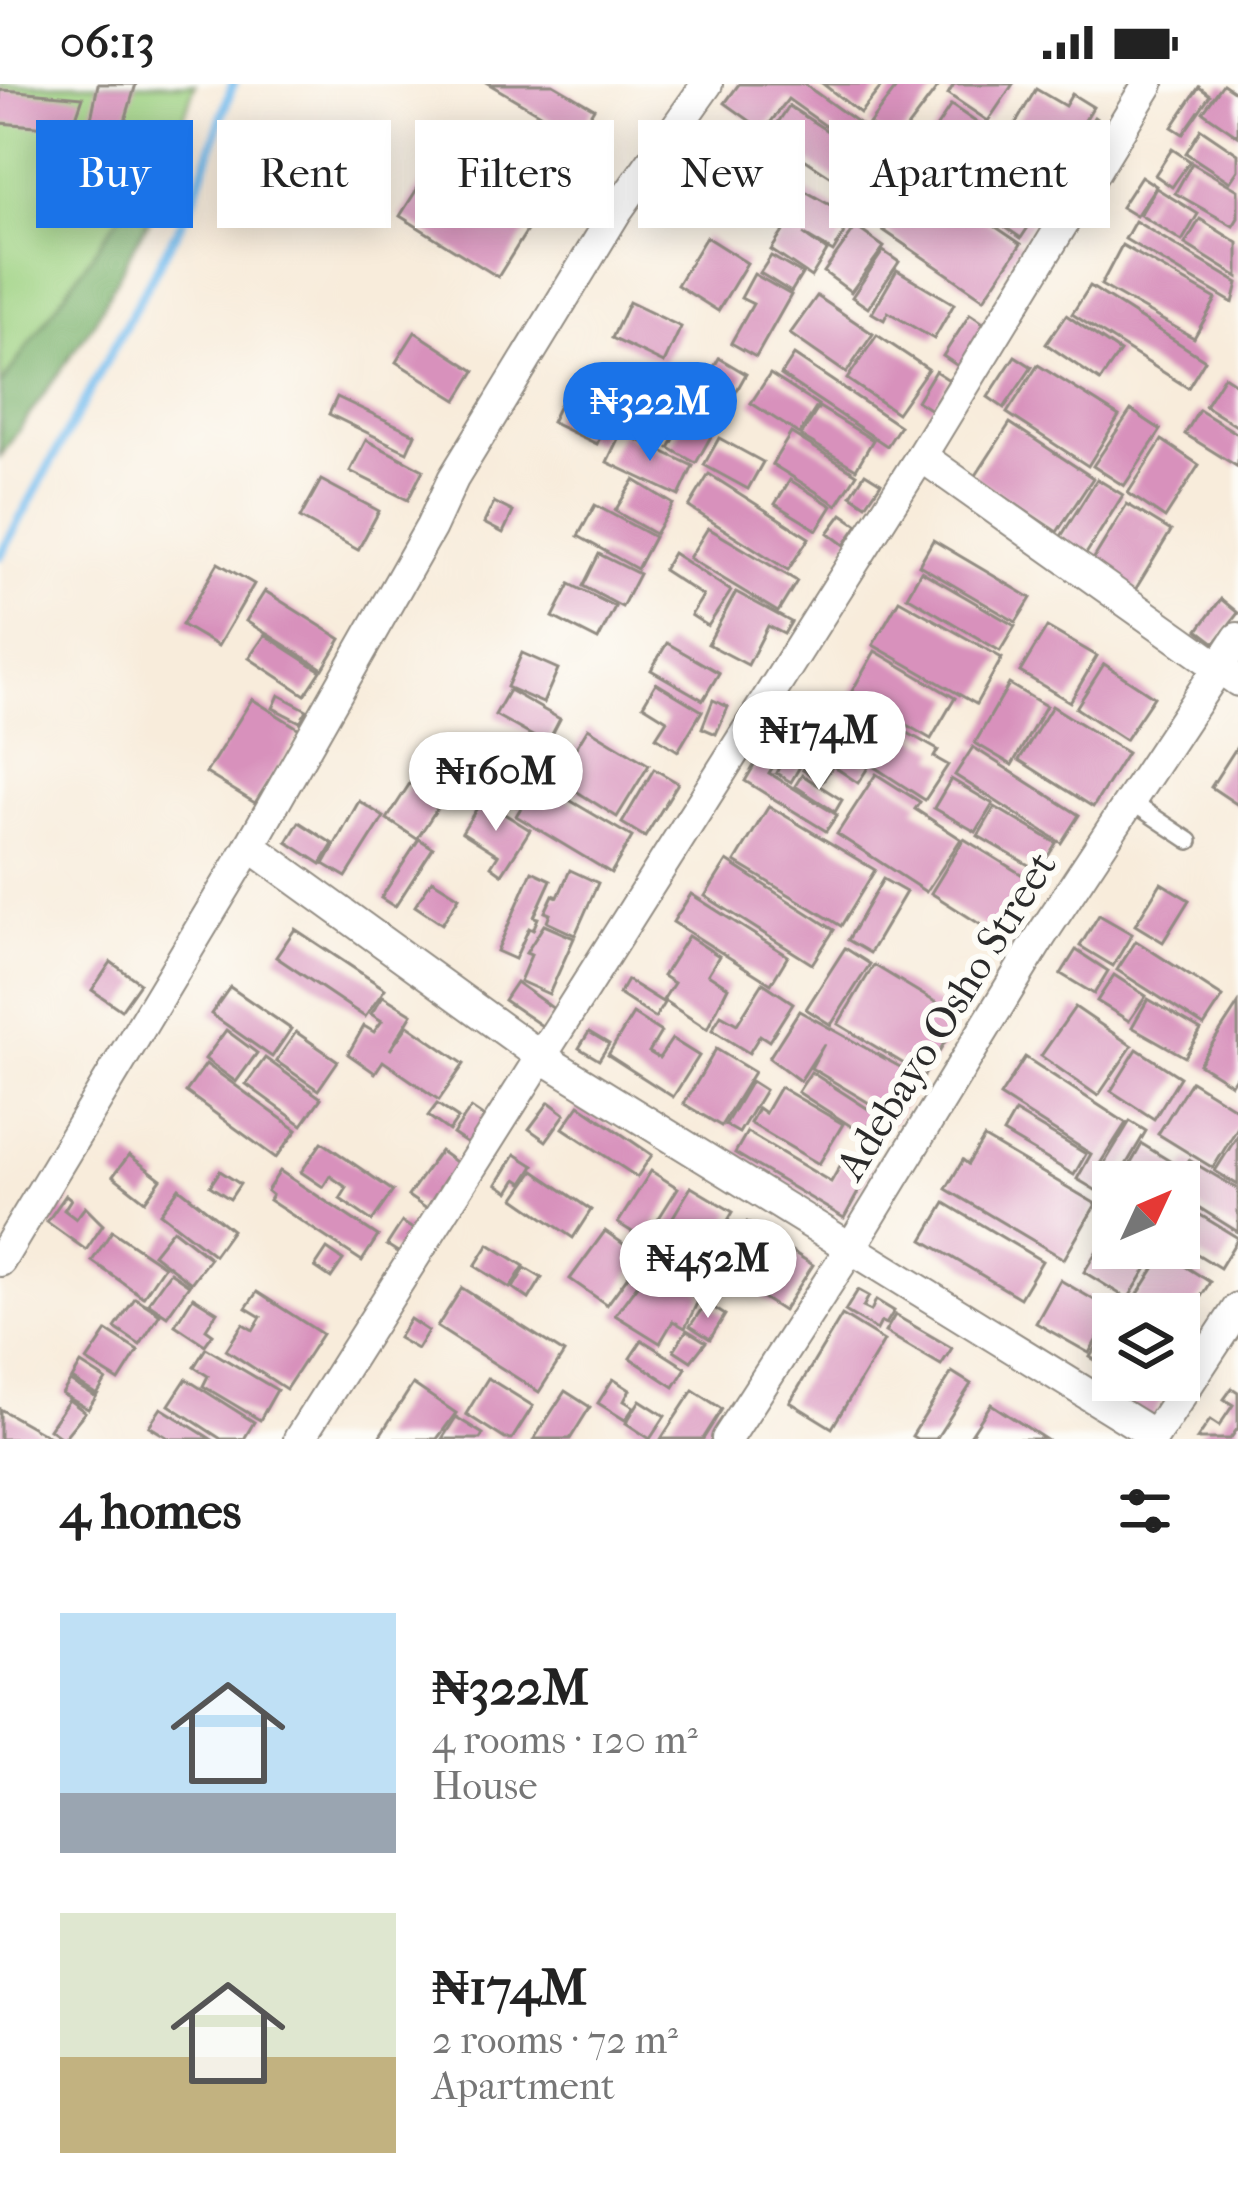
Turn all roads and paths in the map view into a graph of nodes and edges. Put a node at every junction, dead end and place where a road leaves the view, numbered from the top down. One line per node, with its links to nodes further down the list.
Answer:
1 (707, 84): 8 (street)
2 (1148, 84): 3 (street)
3 (921, 456): 5 (street); 9 (street)
4 (1238, 638): 5 (street, Adebayo Osho Street)
5 (1228, 674): 6 (street, Adebayo Osho Street)
6 (1130, 801): 7 (lane); 10 (street, Adebayo Osho Street)
7 (1190, 841)
8 (250, 846): 9 (street); 11 (street)
9 (543, 1058): 10 (street); 14 (street)
10 (850, 1249): 13 (street); 15 (street, Adebayo Osho Street)
11 (0, 1261)
12 (1238, 1308): 13 (street)
13 (1153, 1437)
14 (299, 1439)
15 (727, 1439)

